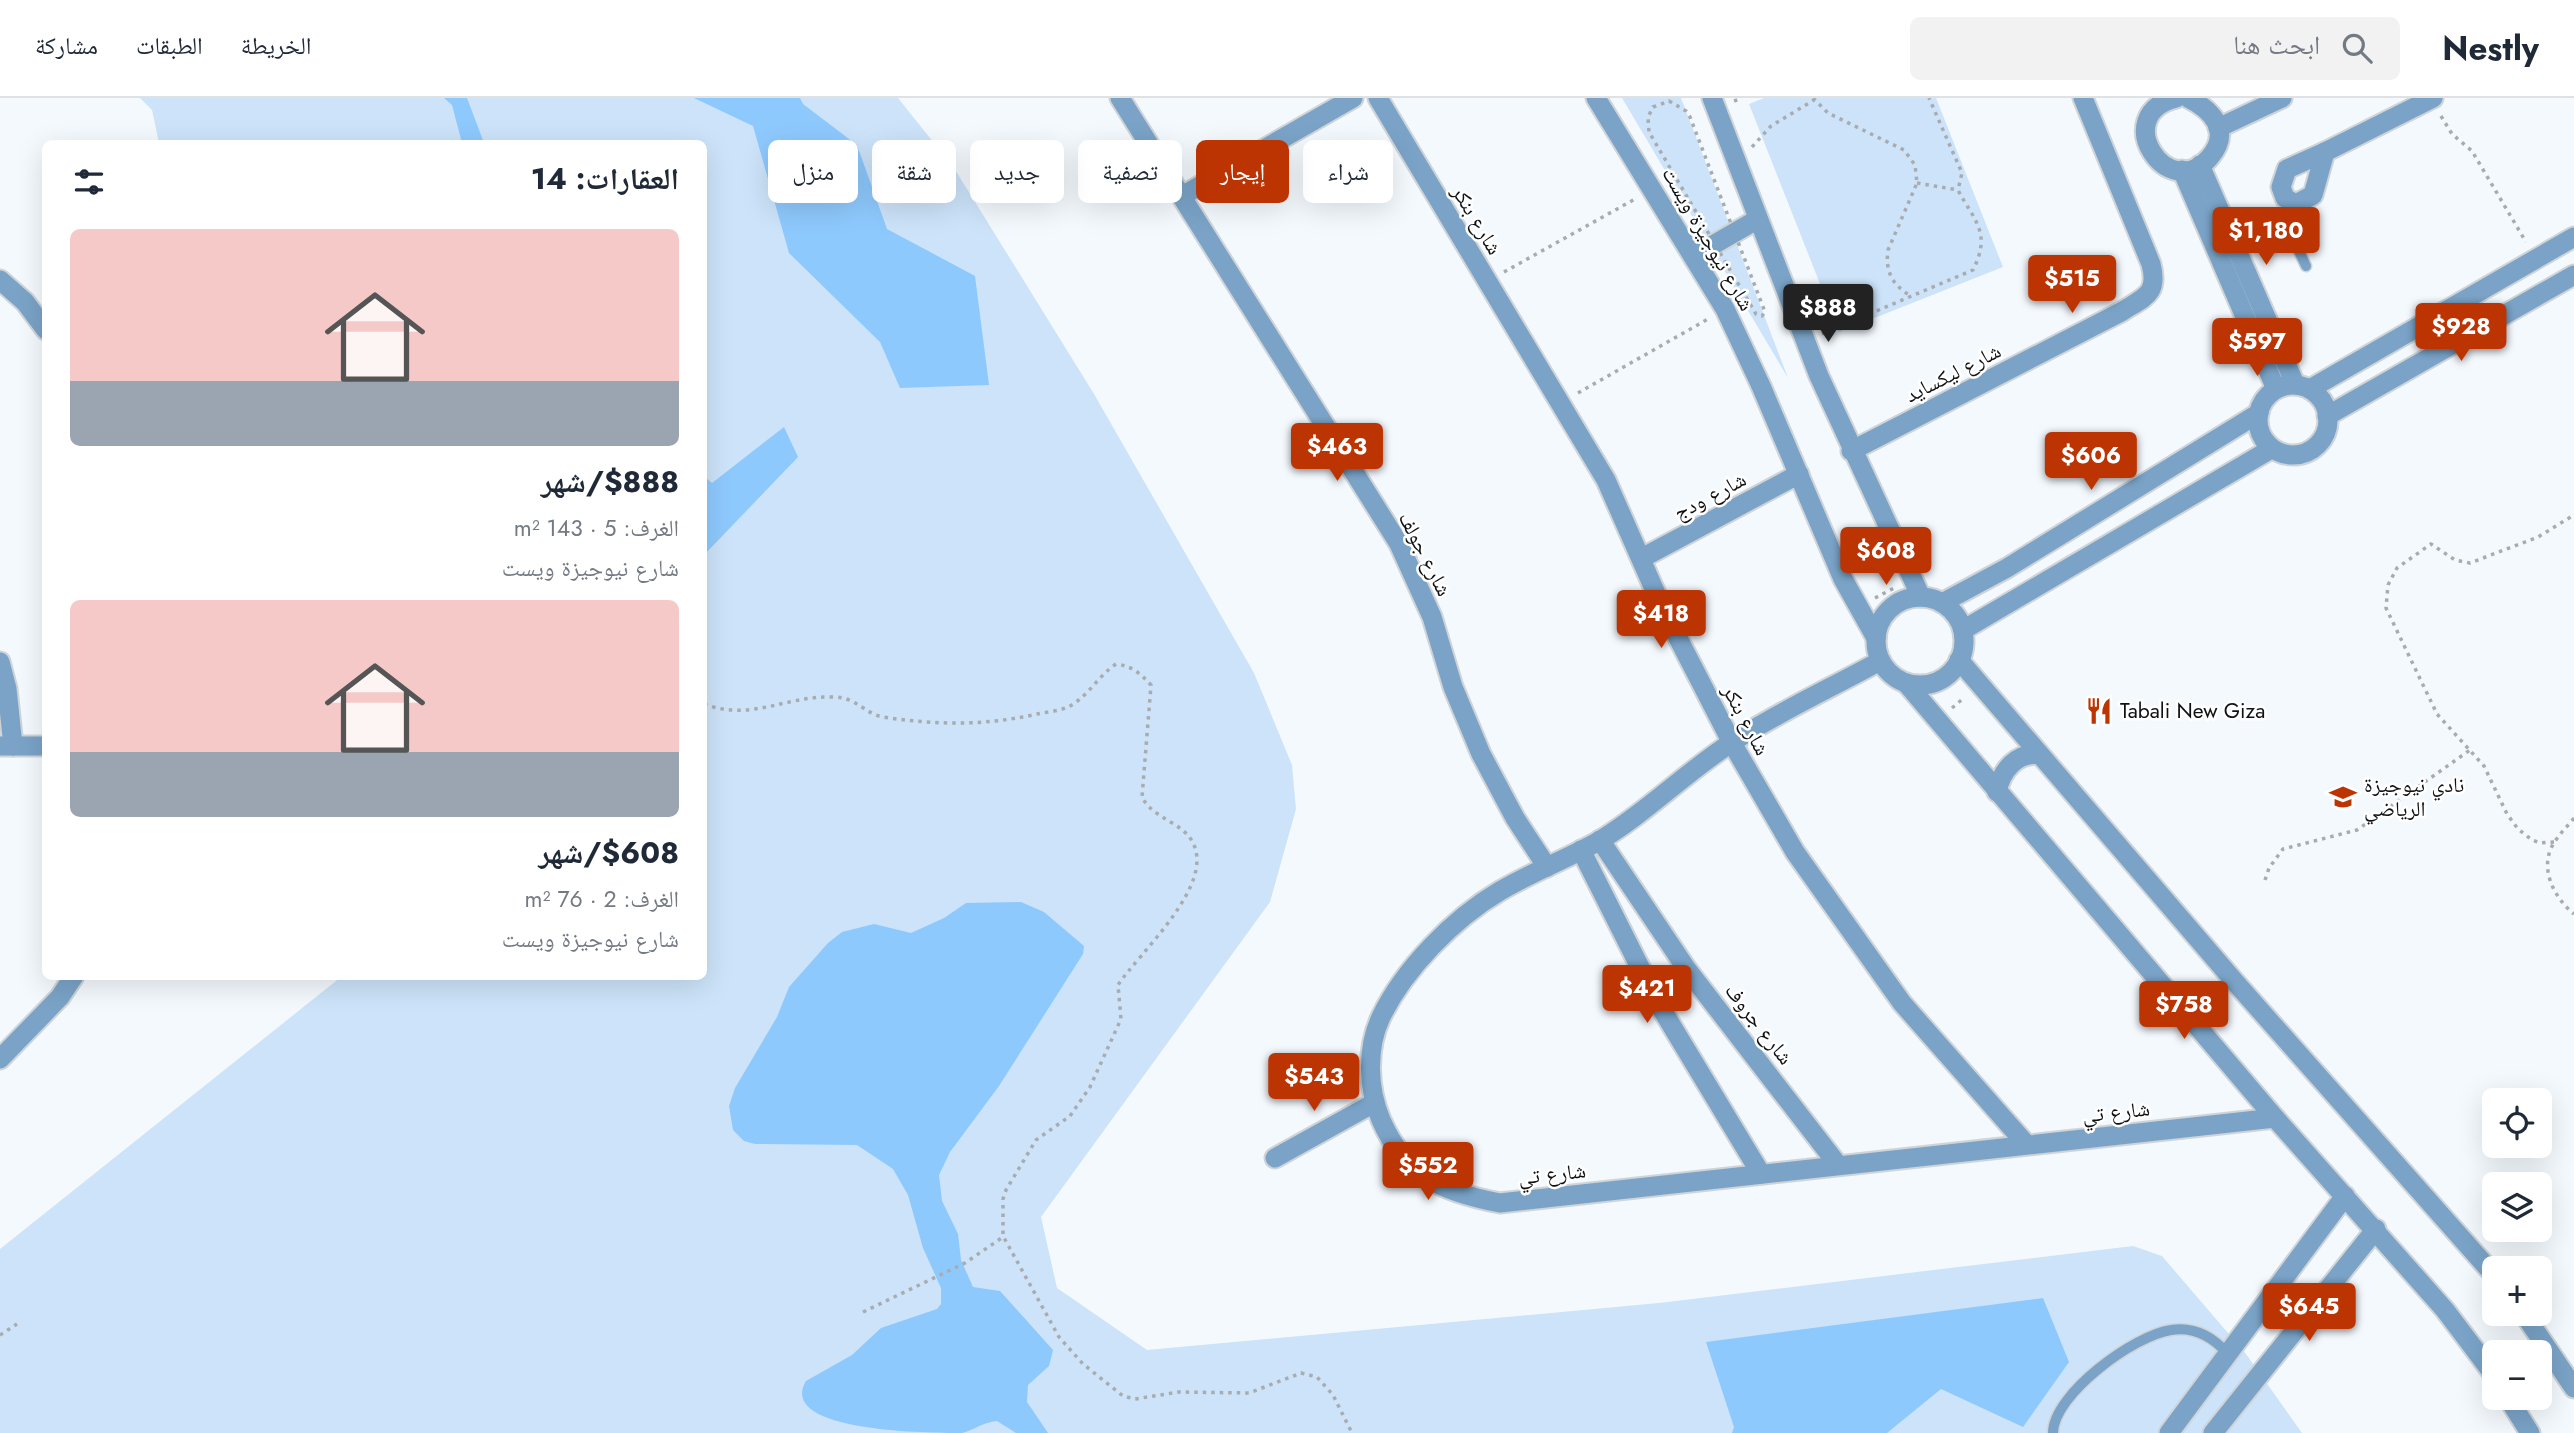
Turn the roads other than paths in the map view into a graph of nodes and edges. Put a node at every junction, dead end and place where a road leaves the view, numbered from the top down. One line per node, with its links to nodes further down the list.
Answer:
1 (1120, 98): 13 (street, شارع جولف)
2 (1353, 98): 16 (street)
3 (1378, 98): 32 (street, شارع بنكر)
4 (1596, 98): 20 (street, شارع نيوجيزة ويست)
5 (1712, 98): 18 (street, شارع نيوجيزة ويست)
6 (2083, 98): 30 (street, شارع ليكسايد)
7 (2176, 98): 11 (street)
8 (2188, 98): 12 (street)
9 (2282, 98): 12 (street)
10 (2432, 98): 14 (street)
11 (2147, 107): 15 (street)
12 (2218, 128): 15 (street)
13 (1147, 140)
14 (2325, 152): 17 (street); 17 (street)
15 (2191, 168): 25 (street); 26 (street)
16 (1182, 196): 50 (street, شارع جولف)
17 (2290, 201): 21 (lane)
18 (1758, 219): 20 (street); 30 (street, شارع نيوجيزة ويست)
19 (2574, 237): 25 (street)
20 (1694, 256): 31 (street, شارع نيوجيزة ويست)
21 (2306, 266)
22 (2574, 275): 28 (street)
23 (0, 280): 24 (street)
24 (42, 325)
25 (2303, 387): 26 (street); 28 (street)
26 (2276, 389): 27 (street)
27 (2259, 413): 29 (street); 33 (street)
28 (2327, 416): 29 (street)
29 (2270, 449): 34 (street)
30 (1851, 451): 35 (street, شارع نيوجيزة ويست)
31 (1800, 474): 32 (street, شارع ودج); 38 (street, شارع نيوجيزة ويست)
32 (1642, 558): 43 (street, شارع بنكر)
33 (2007, 568): 34 (street); 36 (street)
34 (2022, 595): 37 (street)
35 (1921, 597): 36 (street); 38 (street)
36 (1942, 603): 37 (street)
37 (1963, 630): 40 (street)
38 (1876, 638): 39 (street)
39 (1880, 660): 42 (street); 43 (street, شارع تي)
40 (1959, 660): 42 (street); 46 (street)
41 (0, 662): 44 (street)
42 (1907, 684): 47 (street)
43 (1732, 743): 48 (street, شارع تي); 55 (street, شارع بنكر)
44 (6, 746): 45 (street)
45 (42, 746)
46 (2040, 755): 47 (street); 61 (street)
47 (1997, 792): 54 (street)
48 (1600, 840): 49 (street, شارع تي); 57 (street, شارع جروف)
49 (1581, 850): 50 (street, شارع تي); 58 (street)
50 (1548, 867): 53 (street, شارع تي)
51 (71, 980): 52 (street)
52 (0, 1059)
53 (1374, 1103): 56 (street); 58 (street, شارع تي)
54 (2275, 1118): 55 (street, شارع تي); 59 (street)
55 (2026, 1144): 57 (street, شارع تي)
56 (1275, 1158)
57 (1838, 1165): 58 (street, شارع تي)
58 (1761, 1174)
59 (2345, 1196): 60 (street); 63 (street)
60 (2376, 1229): 64 (street); 69 (street)
61 (2482, 1261)
62 (2532, 1326): 65 (street)
63 (2228, 1354): 67 (lane); 68 (street)
64 (2482, 1359)
65 (2574, 1388)
66 (2516, 1410): 70 (street)
67 (2053, 1433)
68 (2169, 1433)
69 (2213, 1433)
70 (2530, 1433)

